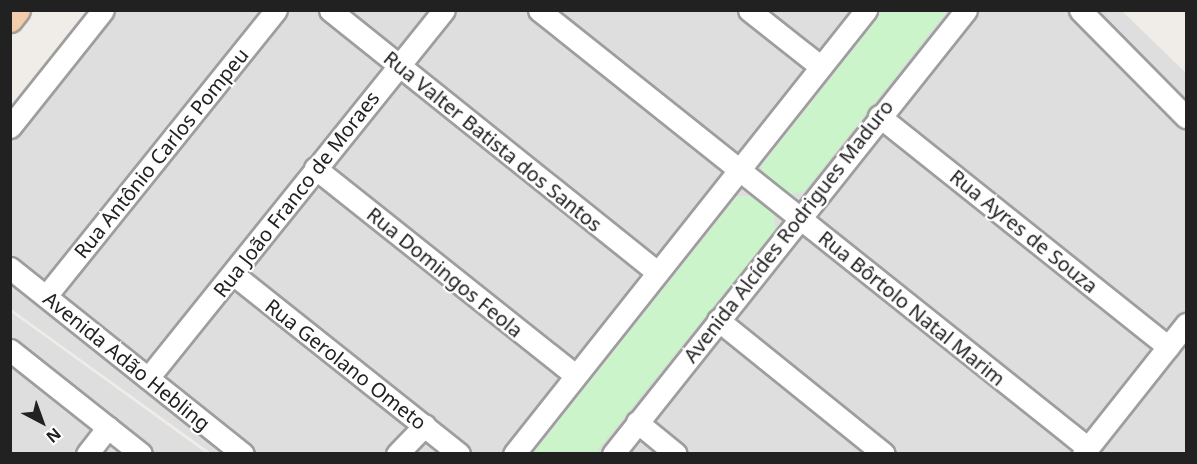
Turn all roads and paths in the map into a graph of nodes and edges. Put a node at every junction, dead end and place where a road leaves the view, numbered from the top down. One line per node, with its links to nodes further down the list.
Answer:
1 (17, 10): 11 (main road)
2 (103, 10): 16 (street)
3 (276, 10): 23 (street, Rua Antônio Carlos Pompeu)
4 (330, 10): 12 (street, Rua Valter Batista dos Santos)
5 (444, 10): 12 (street, Rua João Franco de Moraes)
6 (539, 10): 18 (street, Rua Bôrtolo Natal Marim)
7 (749, 10): 13 (street)
8 (866, 10): 13 (street)
9 (966, 10): 14 (street, Avenida Alcídes Rodrigues Maduro)
10 (1080, 10): 15 (street)
11 (10, 19)
12 (398, 66): 17 (street, Rua João Franco de Moraes); 21 (street, Rua Valter Batista dos Santos)
13 (820, 66): 18 (street)
14 (879, 116): 19 (street, Avenida Alcídes Rodrigues Maduro); 26 (street, Rua Ayres de Souza)
15 (1186, 117)
16 (10, 127)
17 (315, 168): 22 (street, Rua João Franco de Moraes); 28 (street, Rua Domingos Feola)
18 (738, 169): 19 (street, Rua Bôrtolo Natal Marim); 21 (street)
19 (799, 218): 24 (street, Avenida Alcídes Rodrigues Maduro); 33 (street, Rua Bôrtolo Natal Marim)
20 (10, 268): 23 (street, Avenida Adão Hebling)
21 (657, 272): 28 (street)
22 (233, 274): 29 (street, Rua João Franco de Moraes); 31 (street, Rua Gerolano Ometo)
23 (46, 296): 29 (street, Avenida Adão Hebling)
24 (718, 320): 30 (street, Avenida Alcídes Rodrigues Maduro); 42 (street)
25 (1186, 324): 26 (street)
26 (1168, 347): 33 (street)
27 (10, 350): 32 (street)
28 (575, 375): 39 (street)
29 (148, 378): 36 (street, Avenida Adão Hebling)
30 (637, 422): 40 (street, Avenida Alcídes Rodrigues Maduro); 41 (street)
31 (425, 425): 37 (street); 38 (street, Rua Gerolano Ometo)
32 (108, 428): 34 (street); 35 (street)
33 (1086, 451)
34 (87, 453)
35 (141, 453)
36 (243, 453)
37 (397, 453)
38 (459, 453)
39 (514, 453)
40 (613, 453)
41 (676, 453)
42 (884, 453)

